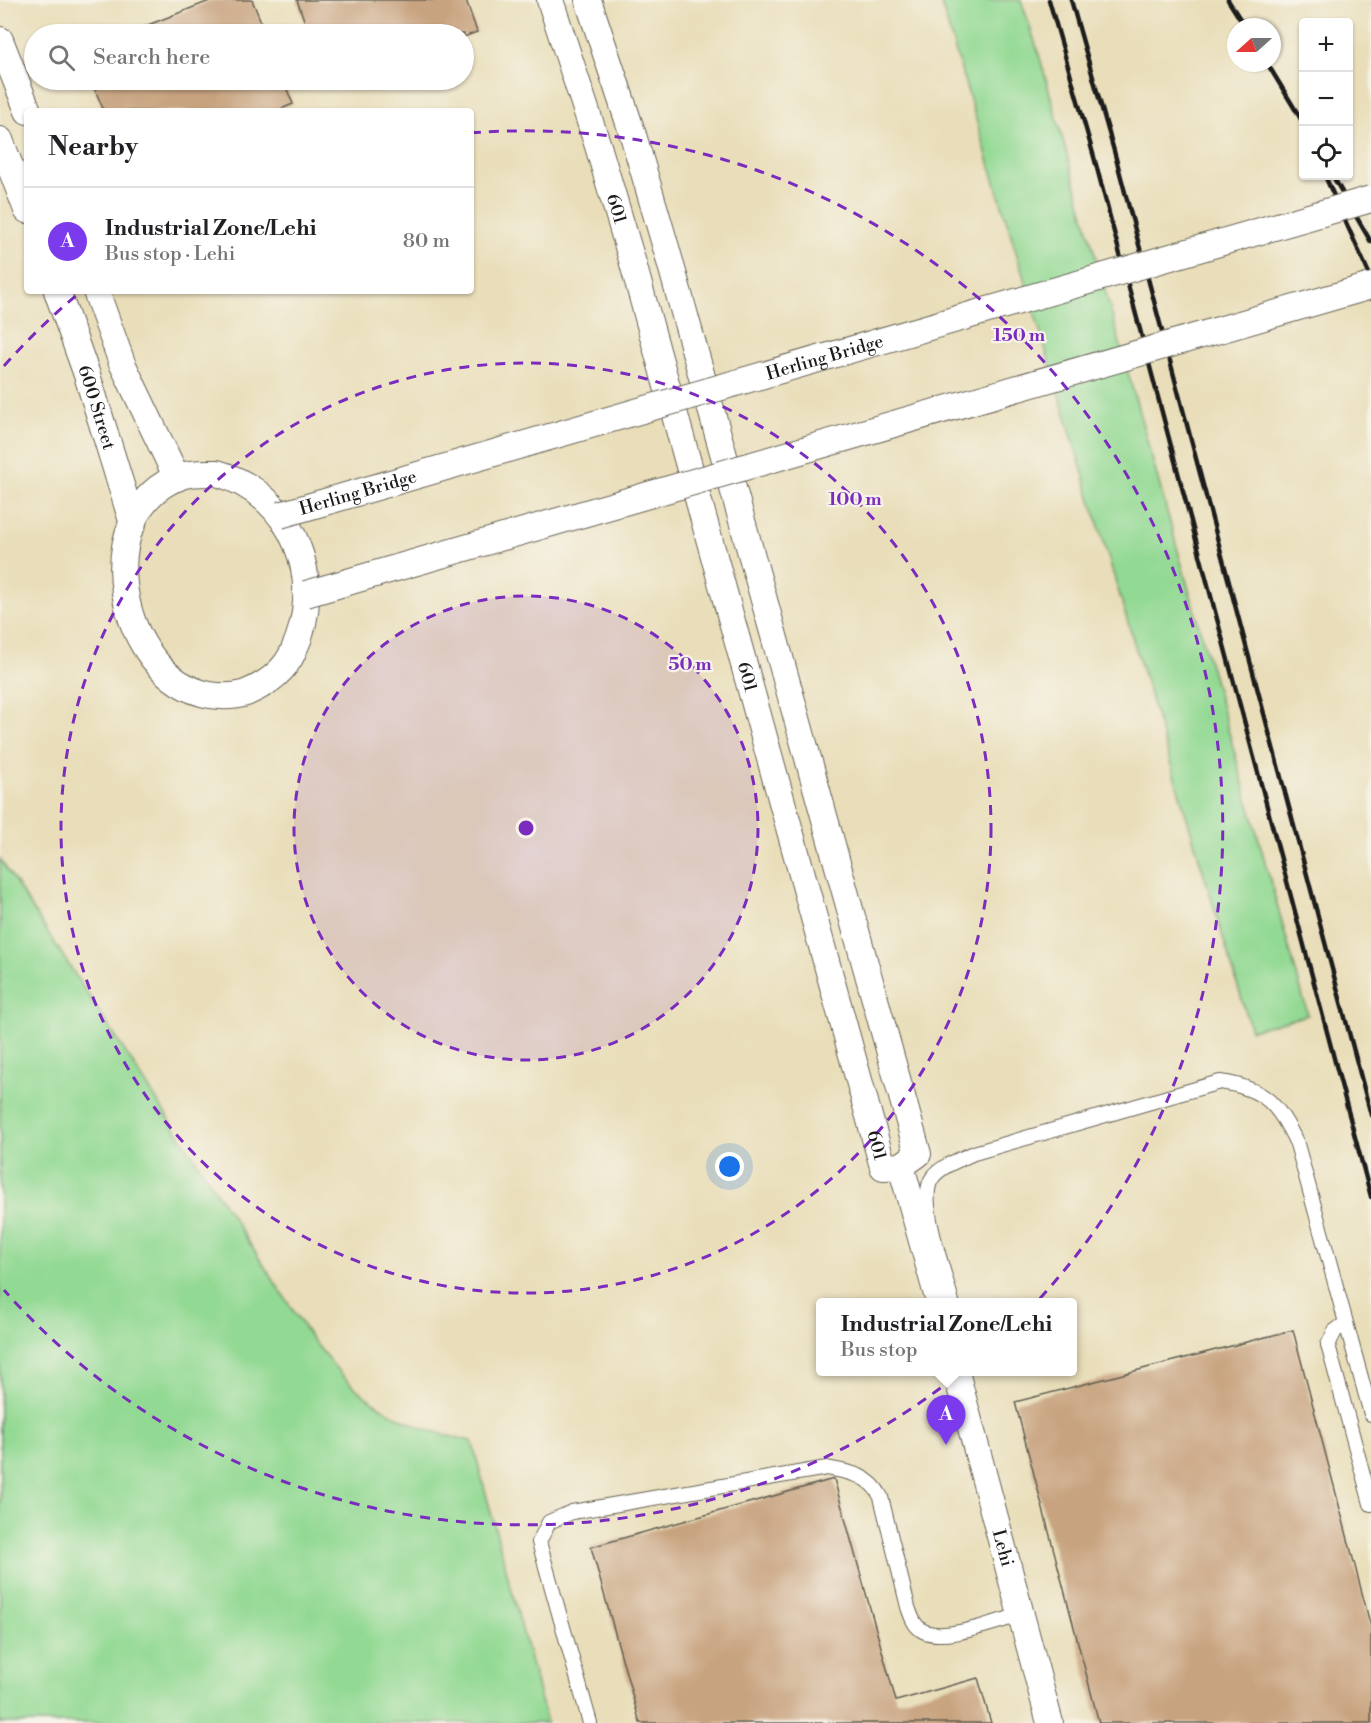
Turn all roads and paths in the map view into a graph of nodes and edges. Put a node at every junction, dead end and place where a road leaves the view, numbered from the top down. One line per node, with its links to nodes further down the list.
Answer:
1 (550, 0): 15 (street, 601)
2 (588, 0): 15 (street, 601)
3 (0, 40): 4 (street)
4 (27, 108)
5 (0, 140): 7 (street)
6 (1371, 199): 12 (street, Herling Bridge, bridge)
7 (24, 202)
8 (1371, 286): 14 (street, bridge)
9 (58, 294): 13 (street, 600 Street)
10 (97, 294): 11 (street)
11 (177, 478): 12 (street); 13 (street)
12 (280, 515): 14 (street)
13 (132, 524): 14 (street)
14 (306, 594)
15 (900, 1166): 16 (street)
16 (938, 1298)
17 (951, 1298): 18 (lane)
18 (1346, 1323): 20 (lane); 21 (lane)
19 (961, 1376): 22 (street, Lehi)
20 (1371, 1414)
21 (1371, 1504)
22 (1021, 1615): 23 (lane); 24 (street, Lehi)
23 (590, 1723)
24 (1050, 1723)

